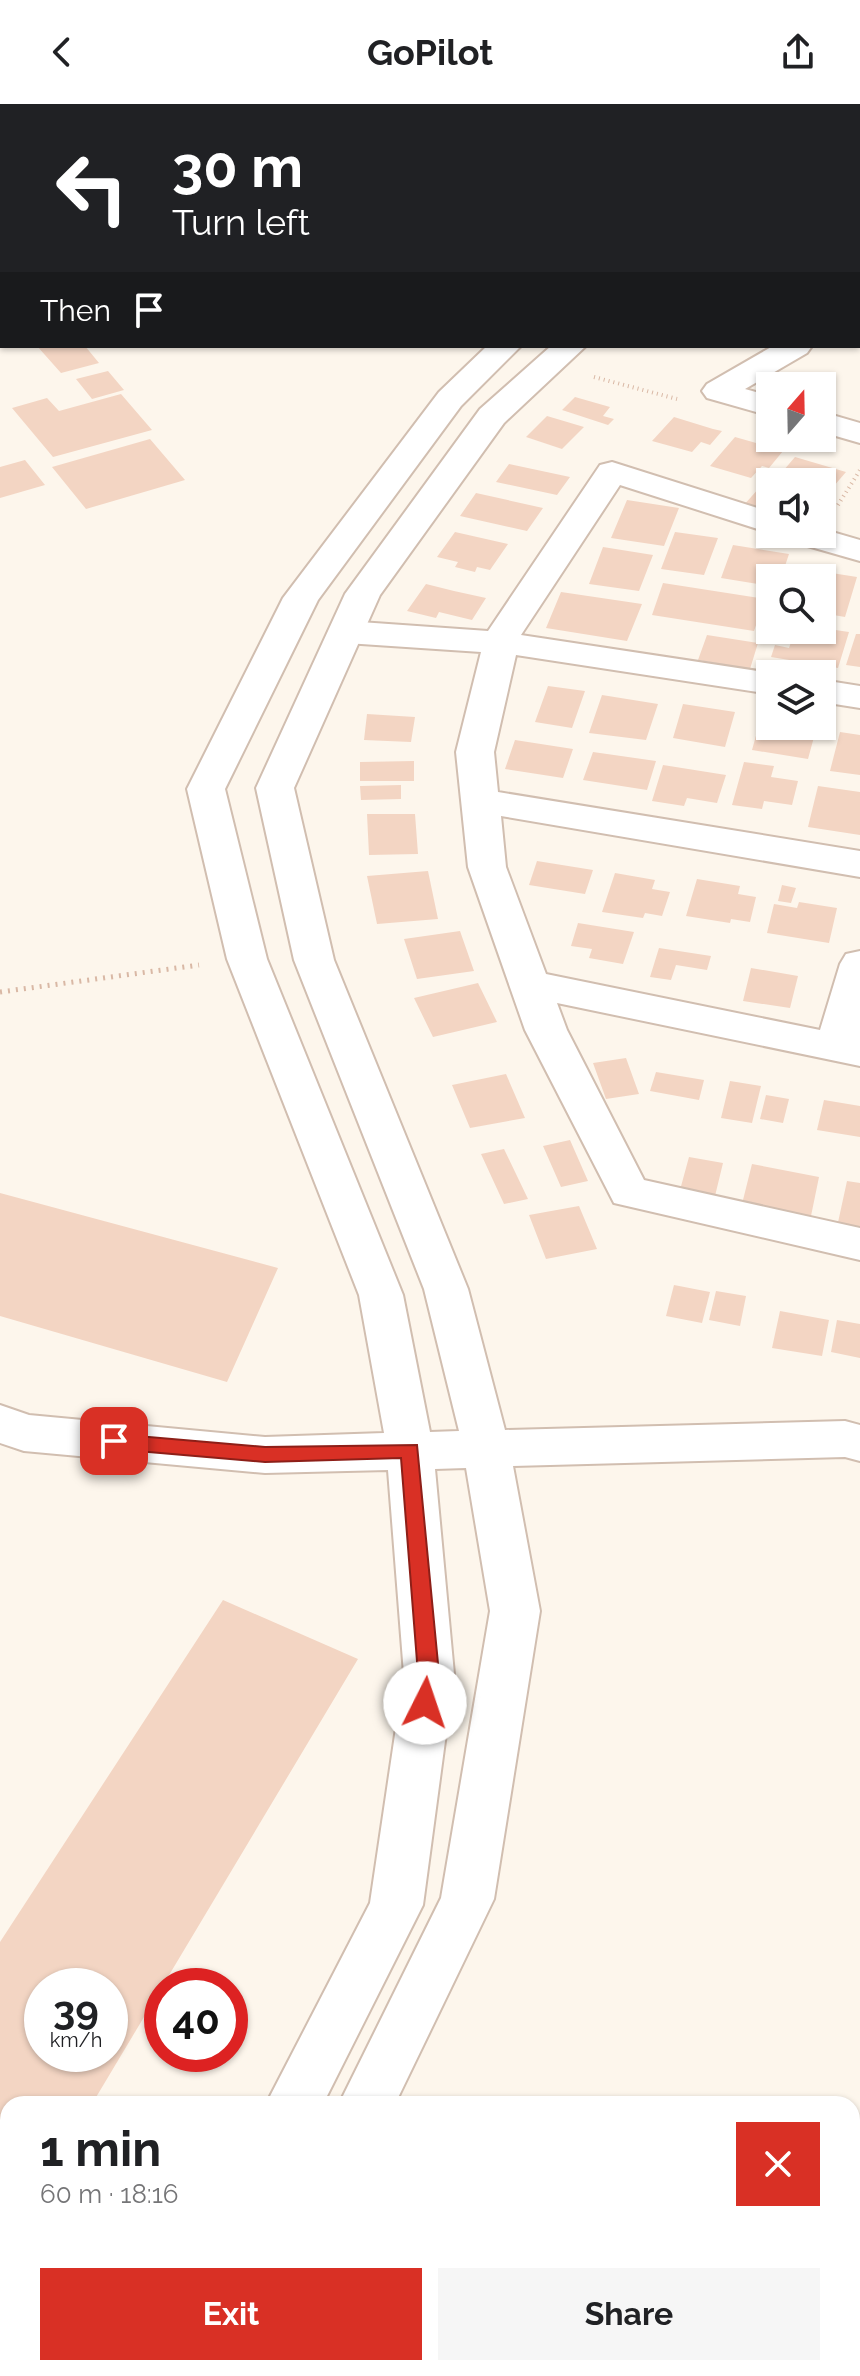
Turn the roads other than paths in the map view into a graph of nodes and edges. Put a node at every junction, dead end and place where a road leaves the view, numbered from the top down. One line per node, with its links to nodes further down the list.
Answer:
1 (503, 348): 24 (street)
2 (793, 348): 4 (street)
3 (559, 355): 10 (street)
4 (756, 402)
5 (836, 426): 6 (street)
6 (860, 433)
7 (756, 518): 11 (street)
8 (836, 544): 9 (street)
9 (860, 551)
10 (346, 632): 11 (street); 23 (street)
11 (498, 642): 12 (street); 15 (street)
12 (756, 681)
13 (836, 693): 14 (street)
14 (860, 697)
15 (480, 801): 16 (street); 18 (street)
16 (860, 864)
17 (860, 964): 19 (street)
18 (529, 984): 19 (street); 20 (street)
19 (847, 1050)
20 (860, 1244)
21 (0, 1423): 24 (street)
22 (860, 1443): 23 (street)
23 (486, 1448): 24 (street); 26 (street)
24 (410, 1450): 25 (street)
25 (298, 2096)
26 (371, 2096)

